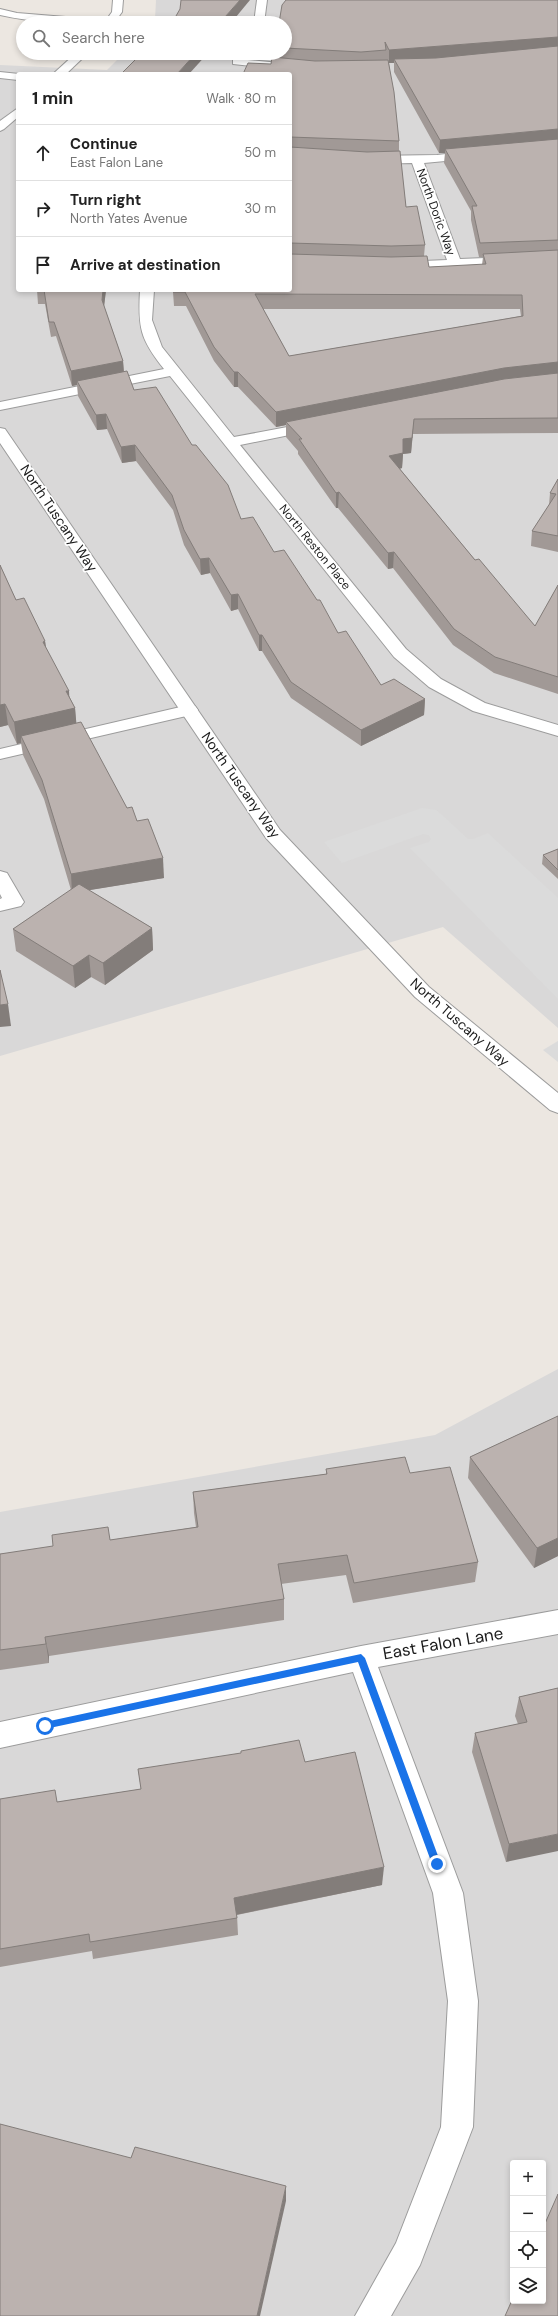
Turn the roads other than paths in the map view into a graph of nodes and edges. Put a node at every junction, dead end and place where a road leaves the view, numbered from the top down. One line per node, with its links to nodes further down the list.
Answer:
1 (118, 0): 5 (street)
2 (262, 0): 6 (street)
3 (0, 12): 4 (street)
4 (17, 16)
5 (114, 16)
6 (260, 16)
7 (75, 60): 10 (street)
8 (236, 62): 9 (street)
9 (293, 67)
10 (61, 72)
11 (0, 75): 12 (street)
12 (16, 78)
13 (16, 112): 14 (street)
14 (0, 126)
15 (482, 154): 16 (street)
16 (417, 159): 17 (street); 19 (street, North Doric Way)
17 (360, 160)
18 (558, 259): 19 (street)
19 (455, 264): 20 (street)
20 (383, 266)
21 (147, 292): 22 (street, North Reston Place)
22 (174, 371): 23 (street); 26 (street, North Reston Place)
23 (0, 406)
24 (324, 424): 26 (street)
25 (0, 432): 27 (street, North Tuscany Way)
26 (231, 442): 28 (street, North Reston Place)
27 (189, 710): 29 (street); 32 (street, North Tuscany Way)
28 (558, 731)
29 (0, 754)
30 (0, 877): 31 (street)
31 (0, 905)
32 (558, 1105)
33 (558, 1622): 34 (street, East Falon Lane)
34 (361, 1658): 35 (street, East Falon Lane); 36 (street)
35 (0, 1735)
36 (372, 2316)

